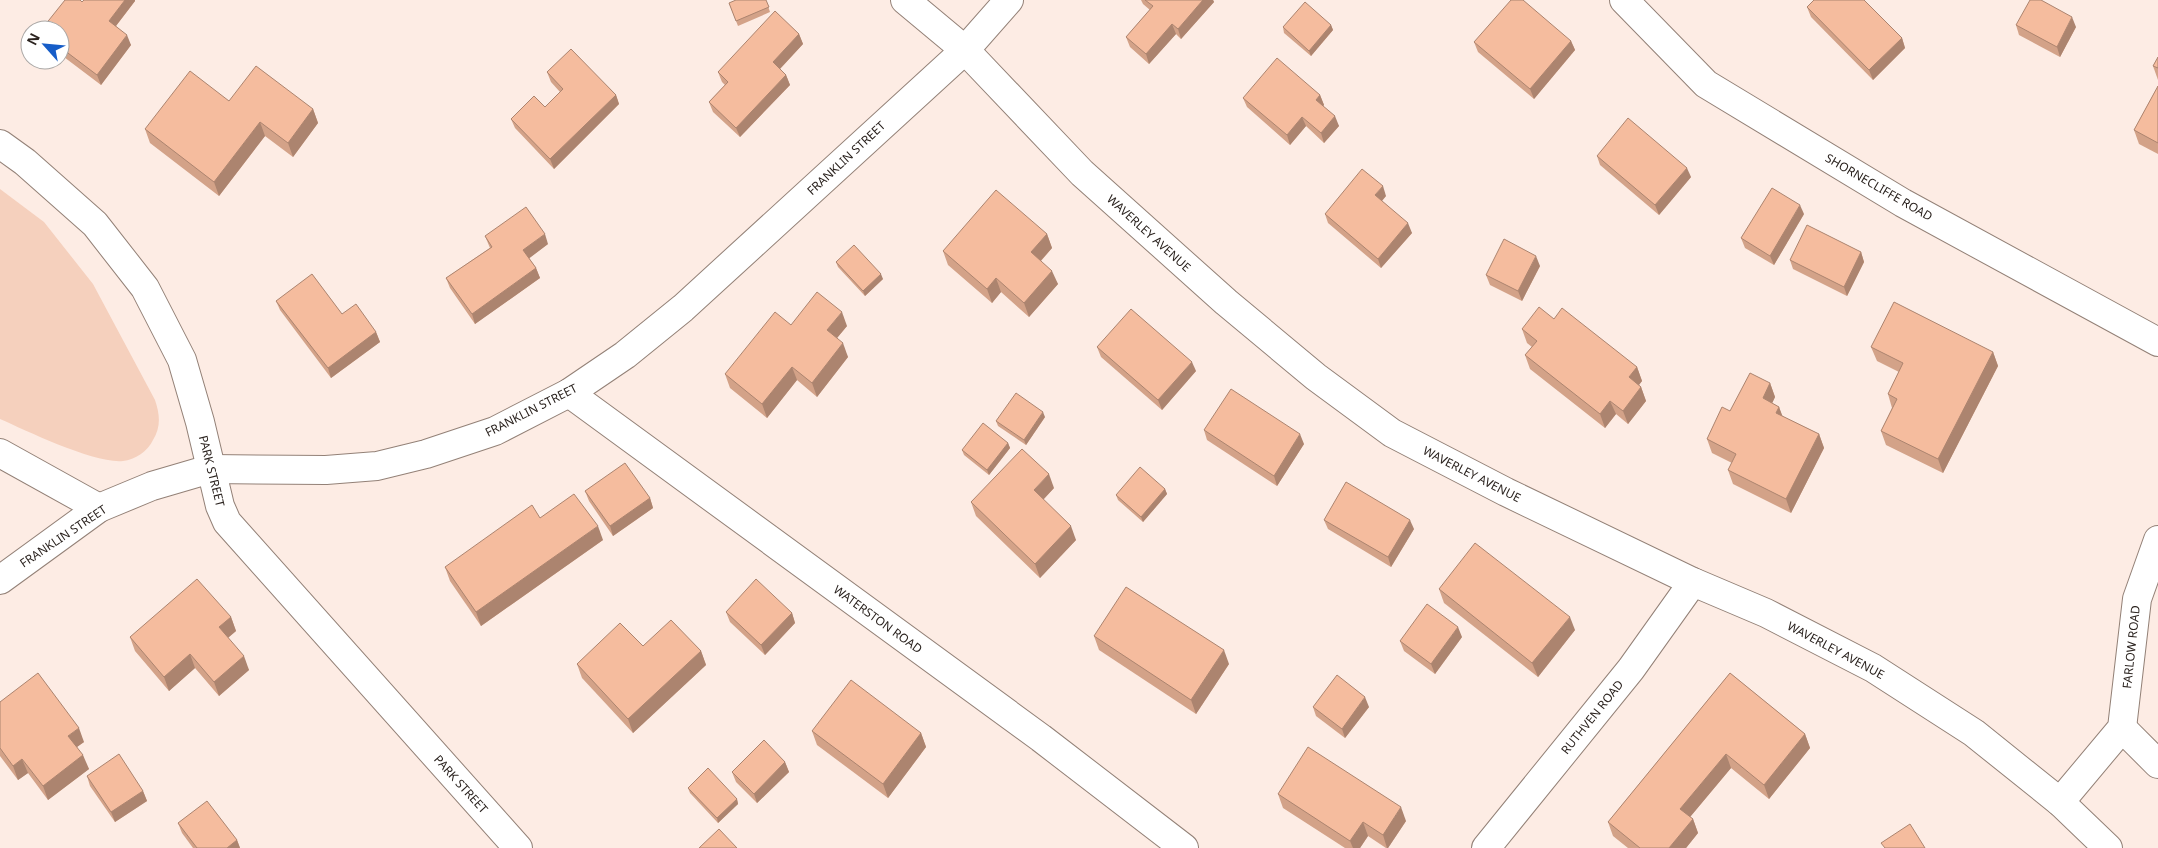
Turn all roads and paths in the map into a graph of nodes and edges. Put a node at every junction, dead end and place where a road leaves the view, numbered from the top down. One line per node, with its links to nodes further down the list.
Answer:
1 (905, 0): 4 (street, WAVERLEY AVENUE)
2 (1009, 0): 4 (street, FRANKLIN STREET)
3 (1624, 0): 6 (street, SHORNECLIFFE ROAD)
4 (965, 50): 7 (street, FRANKLIN STREET); 13 (street, WAVERLEY AVENUE)
5 (0, 144): 9 (street, PARK STREET)
6 (2158, 342)
7 (569, 393): 9 (street, FRANKLIN STREET); 18 (street, WATERSTON ROAD)
8 (0, 452): 10 (street)
9 (210, 469): 10 (street, FRANKLIN STREET); 17 (street, PARK STREET)
10 (99, 508): 12 (street, FRANKLIN STREET)
11 (2158, 540): 14 (street, FARLOW ROAD)
12 (0, 580)
13 (1694, 582): 16 (street, WAVERLEY AVENUE); 19 (street, RUTHVEN ROAD)
14 (2122, 728): 15 (street); 16 (street)
15 (2158, 764)
16 (2060, 802): 20 (street, WAVERLEY AVENUE)
17 (518, 848)
18 (1184, 848)
19 (1486, 848)
20 (2108, 848)

